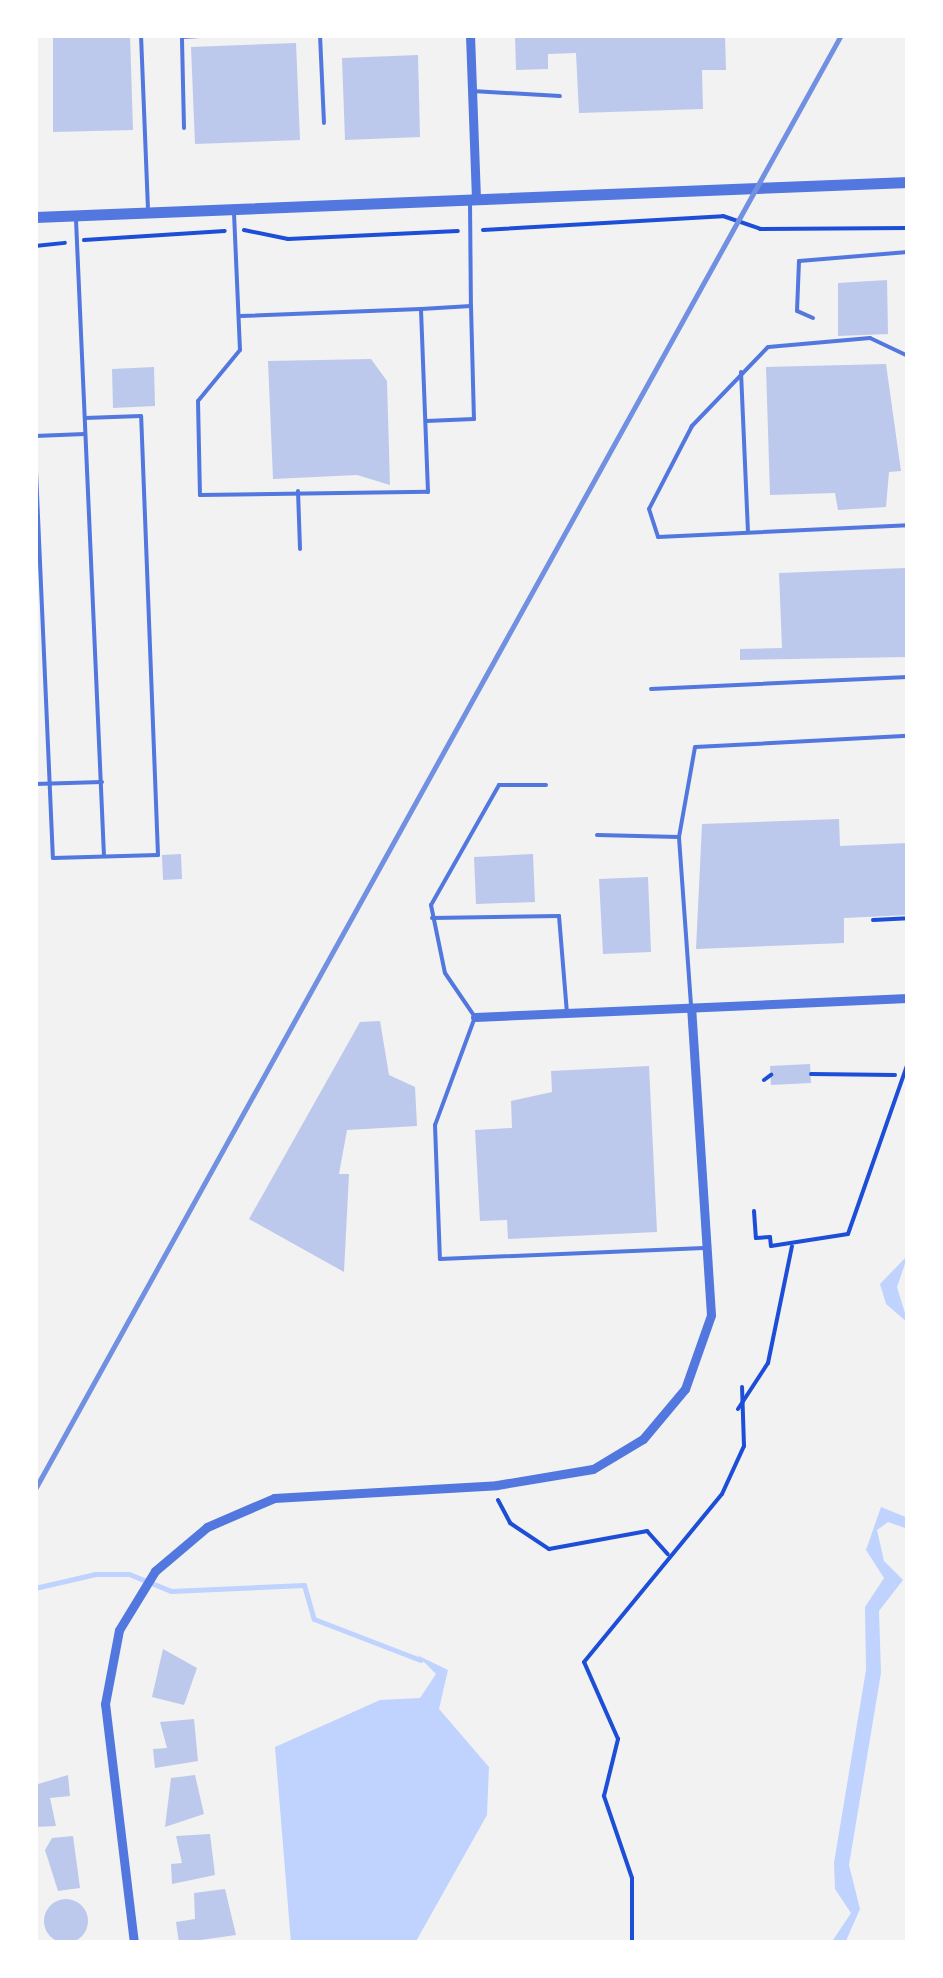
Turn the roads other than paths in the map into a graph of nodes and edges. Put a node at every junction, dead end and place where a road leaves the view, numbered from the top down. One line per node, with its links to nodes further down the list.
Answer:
1 (141, 35): 12 (lane)
2 (218, 35): 8 (lane)
3 (320, 35): 7 (lane)
4 (470, 35): 5 (street)
5 (472, 91): 6 (lane); 10 (street)
6 (560, 96)
7 (324, 123)
8 (184, 128)
9 (908, 182): 10 (street)
10 (473, 198): 11 (street); 16 (lane)
11 (234, 208): 12 (street); 18 (lane)
12 (148, 212): 13 (street)
13 (76, 215): 14 (street); 22 (lane)
14 (35, 217)
15 (908, 252): 19 (lane)
16 (471, 306): 17 (lane); 23 (lane)
17 (422, 309): 18 (lane); 23 (lane)
18 (240, 316): 27 (lane)
19 (813, 318)
20 (908, 356): 21 (lane)
21 (741, 372): 29 (lane); 29 (lane)
22 (85, 418): 24 (lane); 40 (lane)
23 (426, 420): 27 (lane)
24 (86, 434): 25 (lane); 34 (lane)
25 (35, 436)
26 (35, 448): 36 (lane)
27 (298, 492): 30 (lane)
28 (908, 526): 29 (lane)
29 (748, 533)
30 (300, 548)
31 (908, 677): 32 (lane)
32 (650, 688)
33 (908, 736): 39 (lane)
34 (102, 782): 36 (lane); 40 (lane)
35 (35, 784): 36 (lane)
36 (50, 784): 40 (lane)
37 (546, 784): 41 (lane)
38 (597, 835): 39 (lane)
39 (679, 838): 43 (lane)
40 (104, 857)
41 (430, 918): 44 (lane); 45 (lane)
42 (908, 998): 43 (street)
43 (691, 1008): 44 (street); 46 (street)
44 (567, 1013): 45 (street)
45 (475, 1017): 46 (lane)
46 (708, 1248): 47 (street)
47 (134, 1943)

